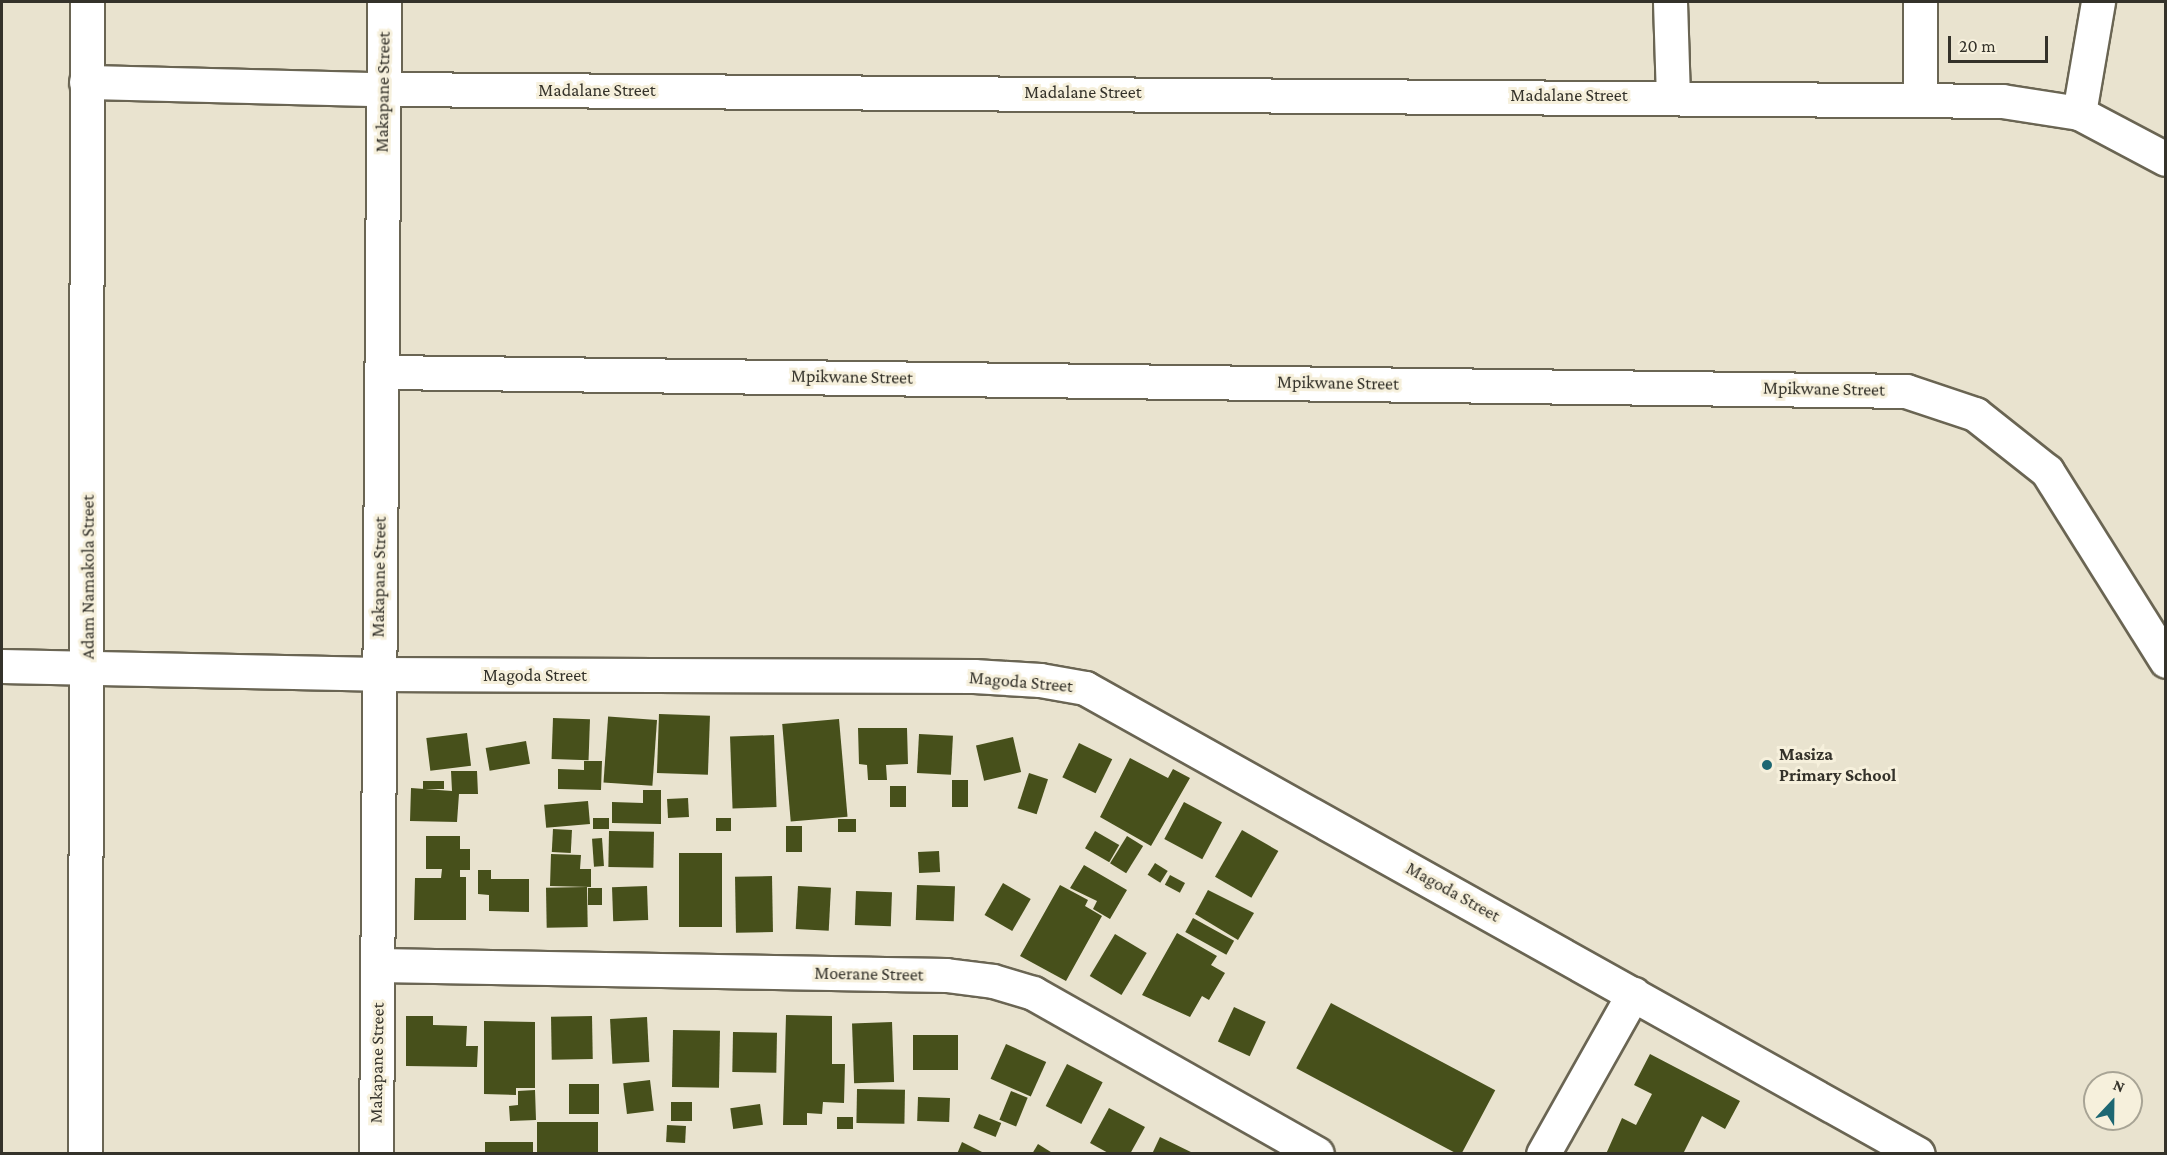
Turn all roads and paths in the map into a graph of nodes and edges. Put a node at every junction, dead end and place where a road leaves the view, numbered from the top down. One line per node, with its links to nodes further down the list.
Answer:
1 (87, 2): 6 (street, Adam Namakola Street)
2 (384, 2): 7 (street, Makapane Street)
3 (1670, 2): 8 (street)
4 (1920, 2): 9 (street)
5 (2098, 2): 10 (street)
6 (86, 82): 7 (street, Madalane Street); 14 (street, Adam Namakola Street)
7 (383, 89): 8 (street, Madalane Street); 12 (street, Makapane Street)
8 (1673, 96): 9 (street, Madalane Street)
9 (1920, 99): 10 (street, Madalane Street)
10 (2079, 113): 11 (street, Madalane Street)
11 (2166, 159)
12 (381, 372): 13 (street, Mpikwane Street); 16 (street, Makapane Street)
13 (2166, 661)
14 (88, 665): 15 (street, Magoda Street); 16 (street, Magoda Street); 19 (street, Adam Namakola Street)
15 (2, 666)
16 (378, 674): 17 (street, Makapane Street); 18 (street, Magoda Street)
17 (378, 965): 20 (street, Makapane Street); 21 (street, Moerane Street)
18 (1633, 994): 22 (street); 23 (street, Magoda Street)
19 (85, 1154)
20 (376, 1154)
21 (1317, 1154)
22 (1543, 1154)
23 (1918, 1154)

